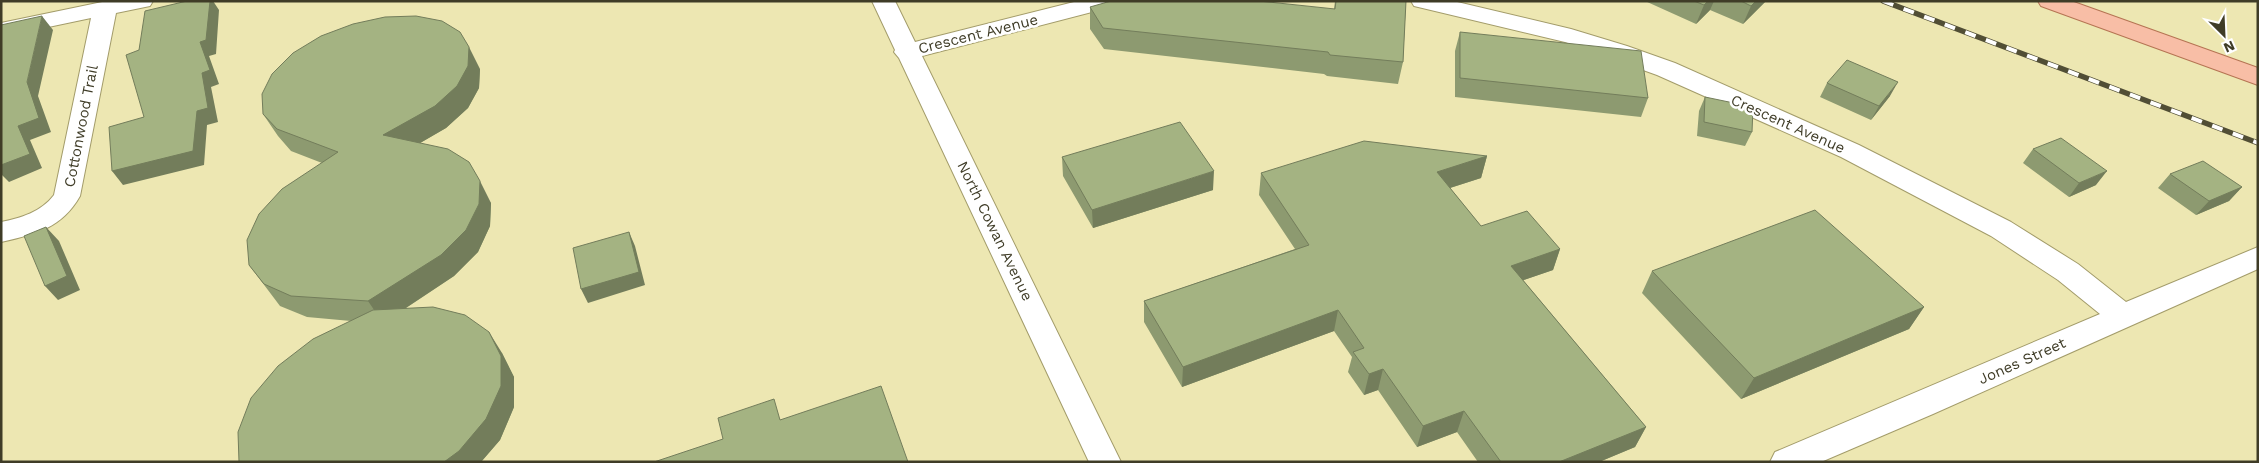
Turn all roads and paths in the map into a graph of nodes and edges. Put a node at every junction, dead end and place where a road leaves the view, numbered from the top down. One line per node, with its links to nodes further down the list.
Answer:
1 (142, 1): 6 (street)
2 (883, 1): 8 (street, North Cowan Avenue)
3 (1107, 1): 8 (street, Crescent Avenue)
4 (2049, 1): 9 (main road)
5 (1432, 3): 12 (street, Crescent Avenue)
6 (105, 9): 7 (street); 10 (street, Cottonwood Trail)
7 (1, 30)
8 (906, 52): 13 (street, North Cowan Avenue)
9 (2258, 77)
10 (1, 232)
11 (2258, 257): 12 (street, Jones Street)
12 (2123, 316): 14 (street, Jones Street)
13 (1105, 462)
14 (1786, 462)

